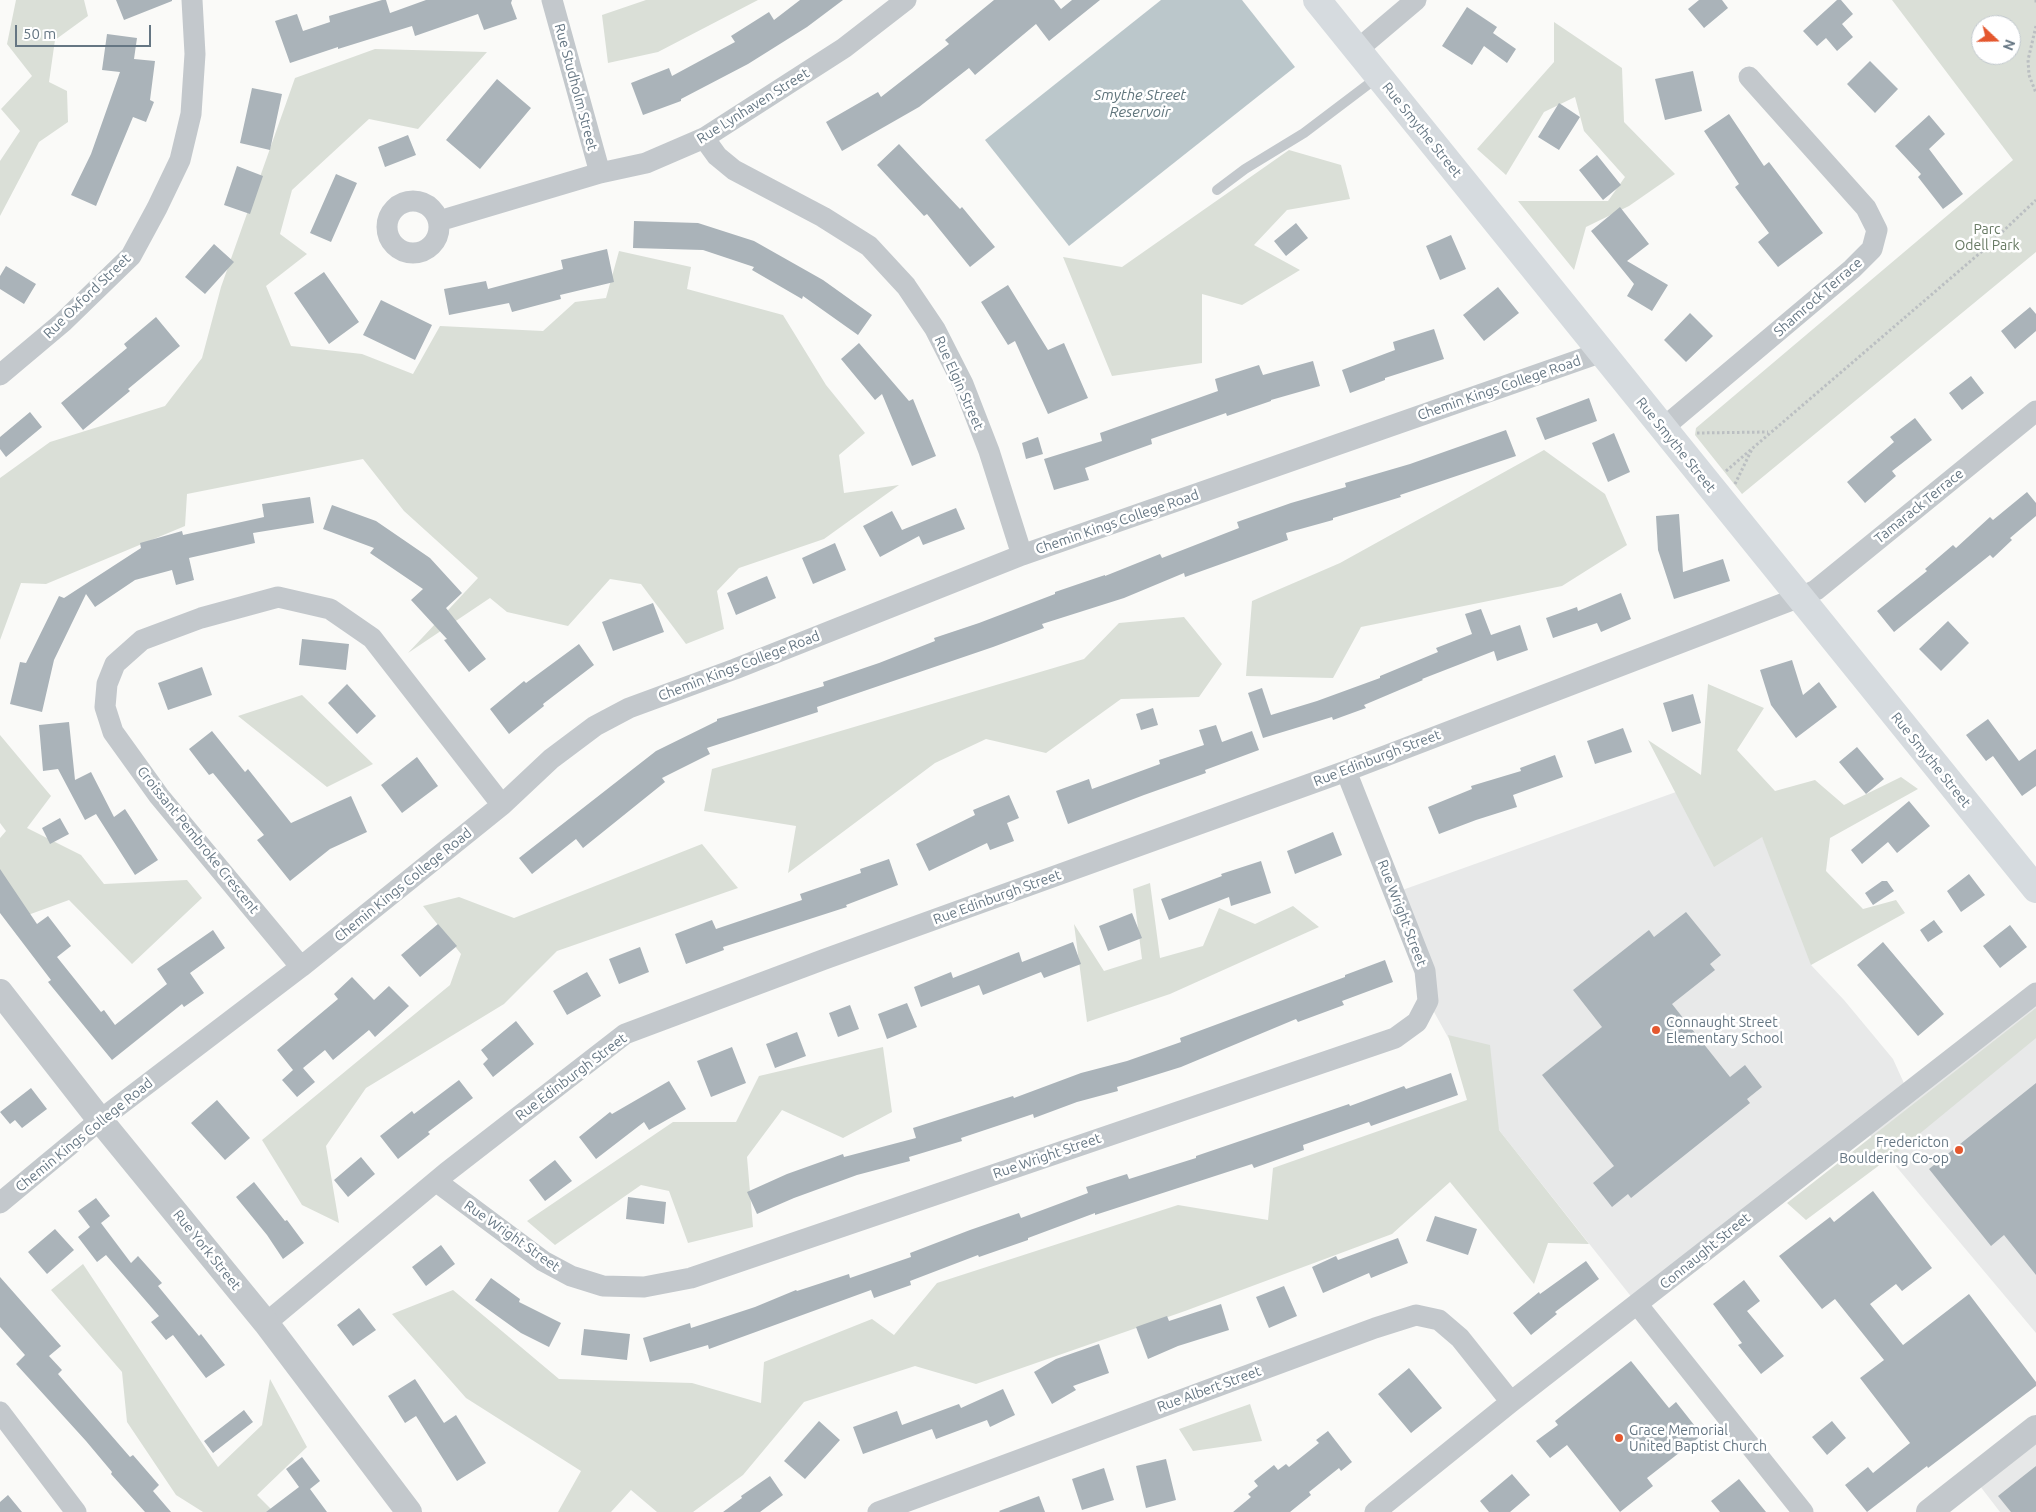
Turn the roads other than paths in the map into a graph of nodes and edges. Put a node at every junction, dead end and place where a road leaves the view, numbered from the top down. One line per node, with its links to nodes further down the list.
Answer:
1 (193, 0): 14 (street, Rue Oxford Street)
2 (552, 0): 10 (street, Rue Studholm Street)
3 (906, 0): 9 (street, Rue Lynhaven Street)
4 (1317, 0): 6 (main road, Rue Smythe Street)
5 (1416, 0): 6 (street)
6 (1357, 50): 7 (main road, Rue Smythe Street)
7 (1379, 77): 11 (lane); 13 (main road, Rue Smythe Street)
8 (1748, 77): 16 (street, Shamrock Terrace)
9 (704, 138): 10 (street, Rue Lynhaven Street); 17 (street, Rue Elgin Street)
10 (600, 173): 12 (street, Rue Lynhaven Street)
11 (1216, 190)
12 (439, 221)
13 (1602, 352): 16 (main road, Rue Smythe Street); 17 (street, Chemin Kings College Road)
14 (0, 375)
15 (2036, 411): 18 (street, Tamarack Terrace)
16 (1663, 428): 18 (main road, Rue Smythe Street)
17 (1022, 555): 20 (street, Chemin Kings College Road)
18 (1800, 597): 19 (street, Rue Edinburgh Street); 21 (main road, Rue Smythe Street)
19 (1346, 771): 26 (street, Rue Edinburgh Street); 26 (street, Rue Wright Street)
20 (502, 805): 22 (street, Chemin Kings College Road); 22 (street, Croissant Pembroke Crescent)
21 (2036, 890)
22 (301, 967): 25 (street, Chemin Kings College Road)
23 (0, 992): 25 (street, Rue York Street)
24 (2036, 993): 28 (street, Connaught Street)
25 (100, 1120): 27 (street, Chemin Kings College Road); 29 (street, Rue York Street)
26 (437, 1182): 29 (street, Rue Edinburgh Street)
27 (0, 1203)
28 (1638, 1304): 30 (street, Connaught Street); 37 (street)
29 (266, 1323): 34 (street, Rue York Street)
30 (1510, 1402): 35 (street, Rue Albert Street); 36 (street, Connaught Street)
31 (0, 1412): 33 (street)
32 (2036, 1428): 38 (street)
33 (76, 1512)
34 (409, 1512)
35 (878, 1512)
36 (1375, 1512)
37 (1803, 1512)
38 (1929, 1512)

